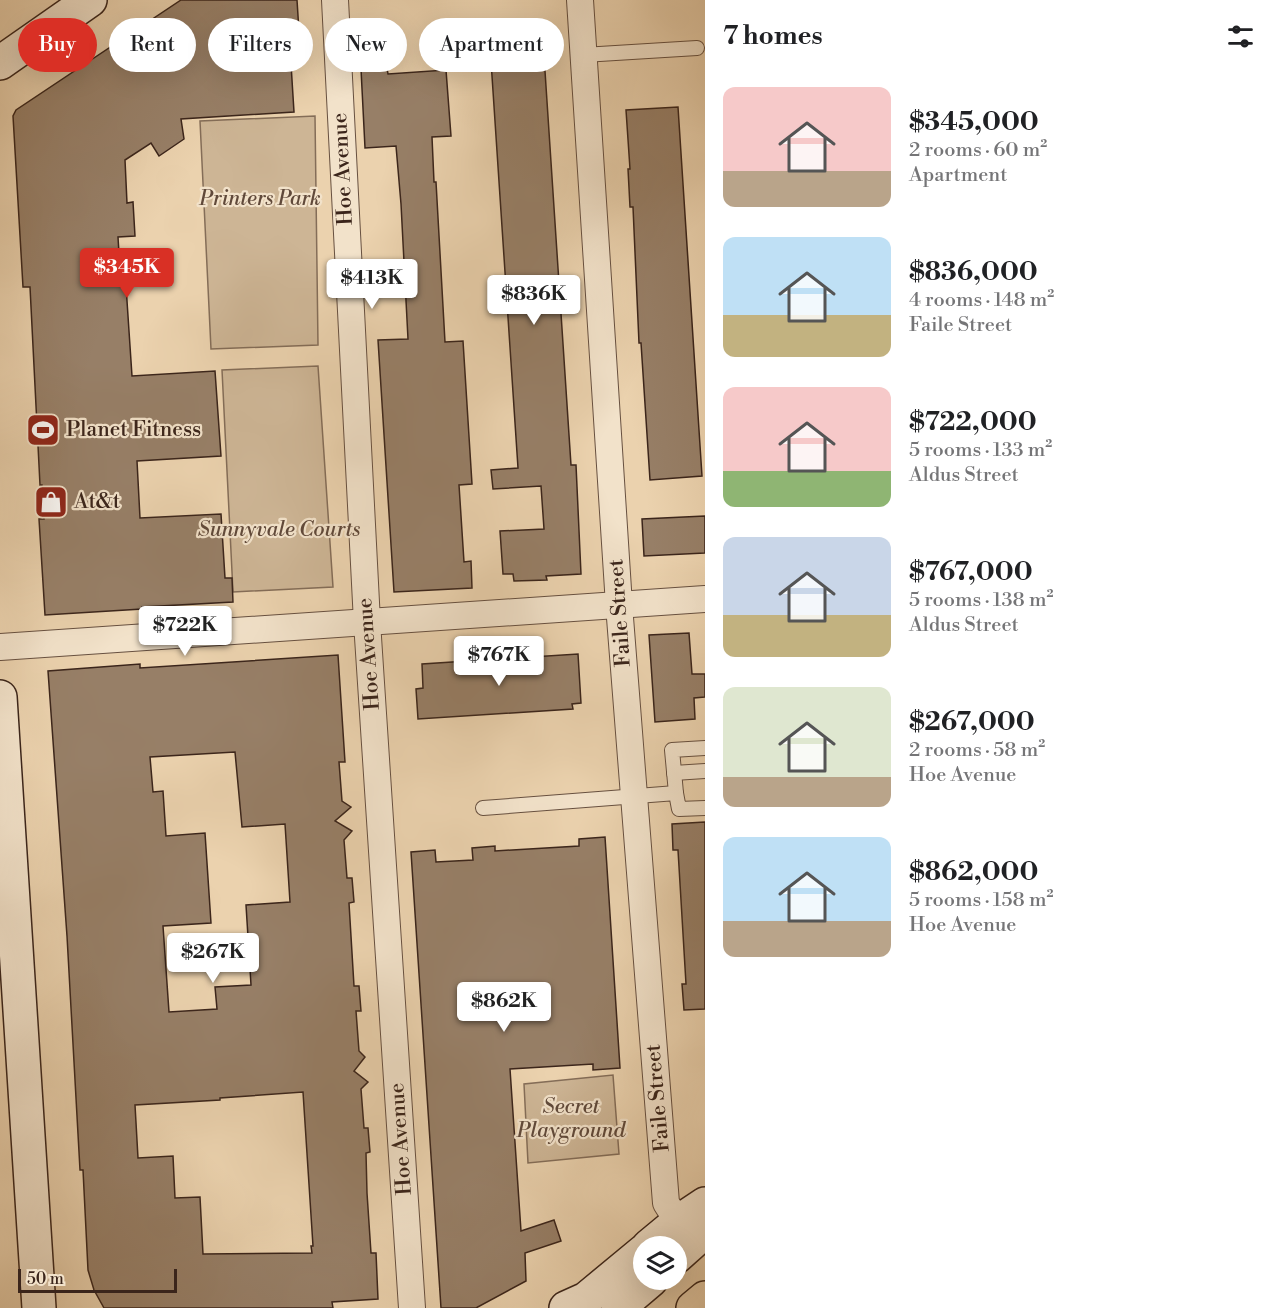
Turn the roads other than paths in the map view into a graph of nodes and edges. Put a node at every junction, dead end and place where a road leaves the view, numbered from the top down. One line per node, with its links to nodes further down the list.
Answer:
1 (90, 0): 6 (main road)
2 (334, 0): 9 (street, Hoe Avenue)
3 (580, 0): 5 (street, Faile Street)
4 (697, 48): 5 (lane)
5 (583, 55): 8 (street, Faile Street)
6 (0, 63)
7 (705, 599): 8 (street)
8 (619, 605): 9 (street); 16 (street, Faile Street)
9 (367, 622): 10 (street); 27 (street, Hoe Avenue)
10 (0, 647)
11 (0, 697): 26 (main road)
12 (705, 748): 14 (lane)
13 (705, 771): 14 (lane)
14 (674, 773): 15 (lane)
15 (676, 794): 16 (lane); 18 (lane)
16 (634, 796): 17 (lane); 20 (street, Faile Street)
17 (483, 808)
18 (705, 808)
19 (705, 1204): 20 (main road)
20 (691, 1227): 21 (main road)
21 (671, 1236)
22 (633, 1259): 25 (main road)
23 (639, 1290): 28 (main road)
24 (705, 1298): 29 (highway)
25 (576, 1303)
26 (39, 1308)
27 (412, 1308)
28 (618, 1308)
29 (693, 1308)

